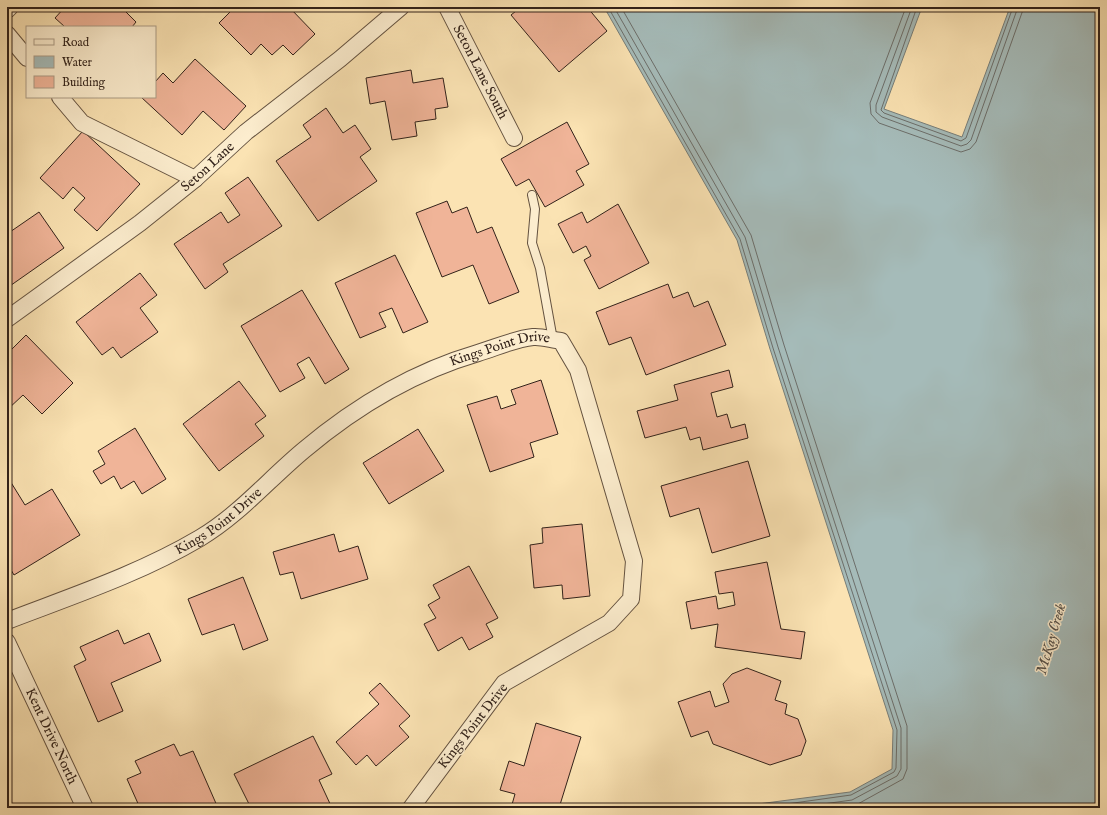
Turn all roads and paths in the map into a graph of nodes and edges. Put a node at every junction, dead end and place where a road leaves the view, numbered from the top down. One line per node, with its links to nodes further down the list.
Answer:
1 (10, 7): 4 (street)
2 (402, 7): 9 (street, Seton Lane)
3 (447, 7): 8 (street, Seton Lane South)
4 (7, 10)
5 (7, 34): 6 (street)
6 (26, 57)
7 (61, 98): 9 (street)
8 (514, 138)
9 (195, 179): 11 (street, Seton Lane)
10 (532, 195): 12 (lane)
11 (7, 319)
12 (553, 340): 13 (street, Kings Point Drive); 16 (street, Kings Point Drive)
13 (7, 621)
14 (7, 642): 15 (street, Kent Drive North)
15 (85, 808)
16 (411, 808)

